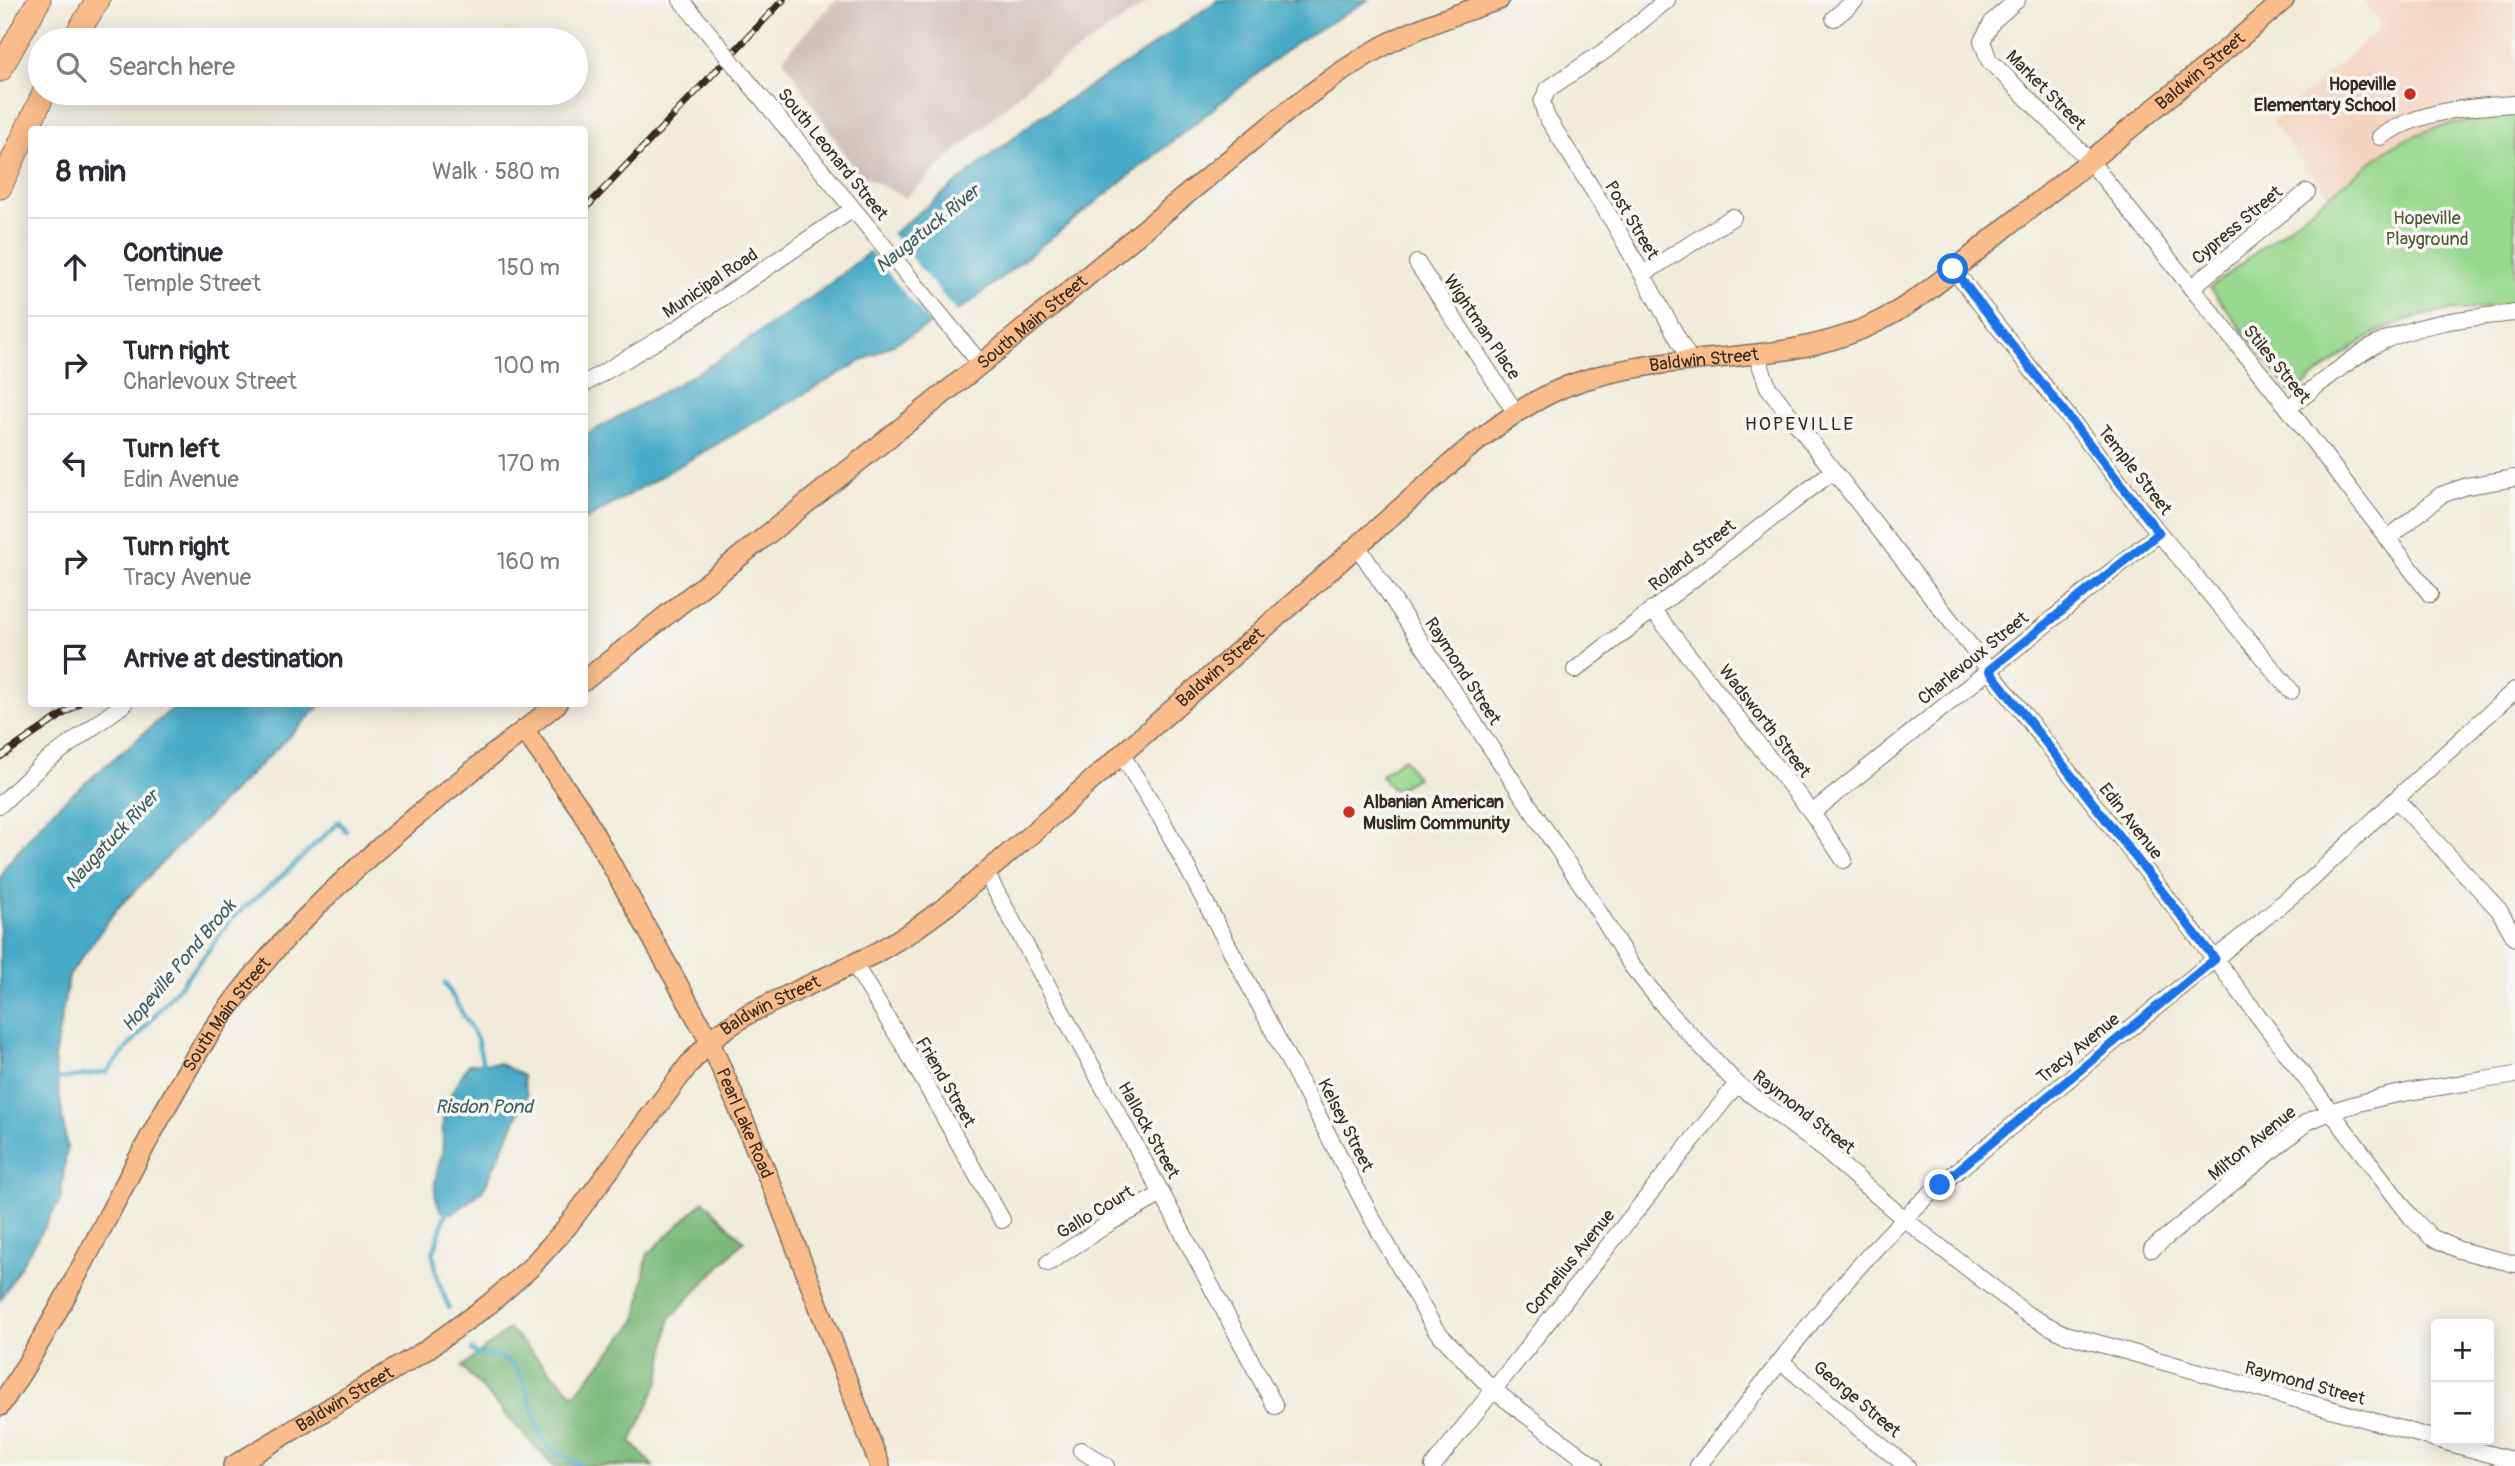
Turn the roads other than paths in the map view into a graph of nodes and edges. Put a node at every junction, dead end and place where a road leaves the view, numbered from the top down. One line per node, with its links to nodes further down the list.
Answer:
1 (39, 0): 11 (highway)
2 (98, 0): 10 (highway)
3 (681, 0): 20 (street, South Leonard Street, bridge)
4 (1499, 0): 29 (main road, South Main Street)
5 (1667, 0): 24 (street, Post Street)
6 (1856, 0): 9 (street)
7 (2017, 0): 17 (street, Market Street)
8 (2284, 0): 17 (main road, Baldwin Street)
9 (1834, 18)
10 (80, 28)
11 (0, 70)
12 (2515, 104): 16 (street)
13 (38, 105): 14 (highway)
14 (29, 126)
15 (28, 127): 18 (highway)
16 (2380, 136)
17 (2090, 161): 23 (main road, Baldwin Street); 25 (street, Stiles Street)
18 (0, 187)
19 (2307, 192): 25 (street, Cypress Street)
20 (853, 208): 29 (street, South Leonard Street); 30 (street, Municipal Road)
21 (1733, 217): 24 (street)
22 (1416, 263): 32 (street, Wightman Place)
23 (1953, 269): 27 (main road, Baldwin Street); 35 (street, Temple Street)
24 (1643, 274): 28 (street, Post Street)
25 (2191, 288): 31 (street, Stiles Street)
26 (2515, 313): 31 (street)
27 (1756, 353): 28 (main road, Baldwin Street); 33 (street, Edin Avenue)
28 (1691, 362): 32 (main road, Baldwin Street)
29 (981, 364): 42 (main road, South Main Street)
30 (588, 382)
31 (2288, 408): 36 (street, Stiles Street)
32 (1516, 413): 37 (main road, Baldwin Street)
33 (1833, 471): 39 (street, Roland Street); 41 (street, Edin Avenue)
34 (2515, 478): 36 (street)
35 (2159, 533): 41 (street, Charlevoux Street); 44 (street, Temple Street)
36 (2389, 538): 38 (street, Stiles Street)
37 (1358, 547): 48 (main road, Baldwin Street); 59 (street, Raymond Street)
38 (2430, 594)
39 (1653, 609): 40 (street, Roland Street); 51 (street, Wadsworth Street)
40 (1575, 670)
41 (1989, 670): 51 (street, Charlevoux Street); 55 (street, Edin Avenue)
42 (588, 678)
43 (2515, 690): 49 (street, Tracy Avenue)
44 (2291, 691)
45 (120, 707): 50 (street)
46 (552, 707): 47 (main road, South Main Street)
47 (524, 730): 57 (main road, Pearl Lake Road); 69 (main road, South Main Street)
48 (1122, 755): 53 (main road, Baldwin Street); 68 (street, Kelsey Street)
49 (2396, 799): 54 (street); 55 (street, Tracy Avenue)
50 (0, 805)
51 (1812, 813): 52 (street, Wadsworth Street)
52 (1844, 860)
53 (986, 873): 56 (main road, Baldwin Street); 61 (street, Hallock Street)
54 (2515, 938)
55 (2215, 959): 60 (street, Edin Avenue); 62 (street, Tracy Avenue)
56 (854, 964): 57 (main road, Baldwin Street); 63 (street, Friend Street)
57 (710, 1042): 75 (main road, Baldwin Street); 76 (main road, Pearl Lake Road)
58 (2515, 1075): 60 (street, Milton Avenue)
59 (1737, 1084): 62 (street, Raymond Street); 68 (street, Cornelius Avenue)
60 (2329, 1112): 64 (street, Milton Avenue); 66 (street, Edin Avenue)
61 (1162, 1194): 65 (street, Gallo Court); 70 (street, Hallock Street)
62 (1903, 1217): 67 (street, Tracy Avenue); 71 (street, Raymond Street)
63 (1002, 1220)
64 (2152, 1249)
65 (1048, 1263)
66 (2515, 1264)
67 (1782, 1362): 80 (street, Tracy Avenue); 81 (street, George Street)
68 (1492, 1389): 78 (street, Cornelius Avenue); 79 (street, Kelsey Street)
69 (0, 1406)
70 (1275, 1406)
71 (2431, 1437)
72 (2459, 1445): 74 (street, Raymond Street)
73 (1081, 1450): 77 (street)
74 (2515, 1461)
75 (233, 1466)
76 (880, 1466)
77 (1106, 1466)
78 (1433, 1466)
79 (1594, 1466)
80 (1698, 1466)
81 (1908, 1466)

